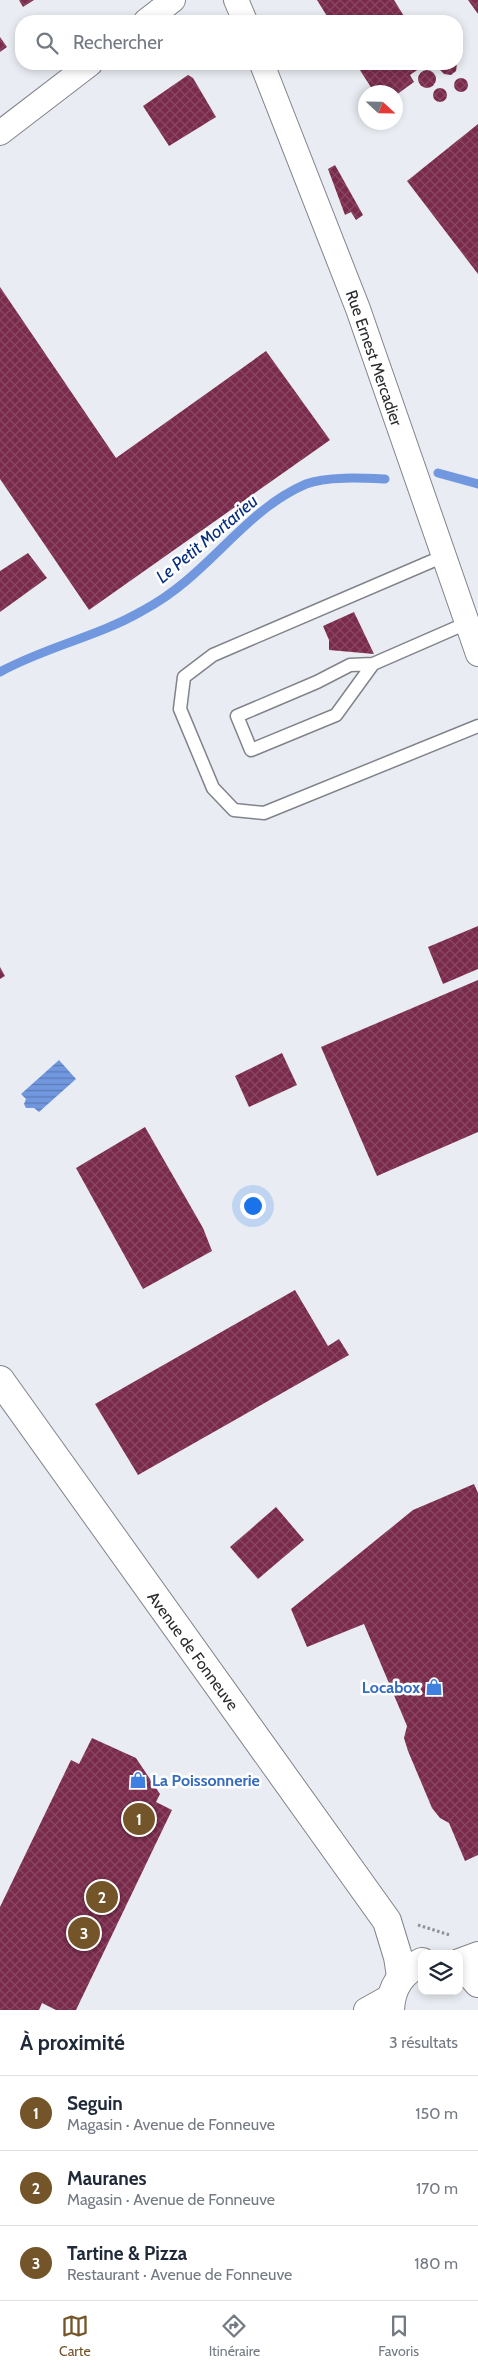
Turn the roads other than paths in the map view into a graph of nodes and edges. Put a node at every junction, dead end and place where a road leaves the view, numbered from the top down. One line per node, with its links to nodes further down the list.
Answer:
1 (173, 0): 3 (street)
2 (236, 0): 4 (street)
3 (154, 15)
4 (242, 15)
5 (82, 70): 7 (street)
6 (264, 70): 8 (street, Rue Ernest Mercadier)
7 (0, 133)
8 (444, 556): 9 (street, Rue Ernest Mercadier); 12 (lane)
9 (467, 623): 10 (street, Rue Ernest Mercadier); 11 (lane)
10 (478, 654)
11 (373, 664): 11 (lane)
12 (478, 726)
13 (0, 1380): 14 (street, Avenue de Fonneuve)
14 (399, 1922): 15 (street, Avenue de Fonneuve); 20 (street, Avenue de Fonneuve)
15 (423, 1950)
16 (478, 1954): 17 (street)
17 (463, 1960)
18 (463, 1967): 19 (street)
19 (478, 1983)
20 (401, 1986): 21 (street)
21 (366, 2010)

